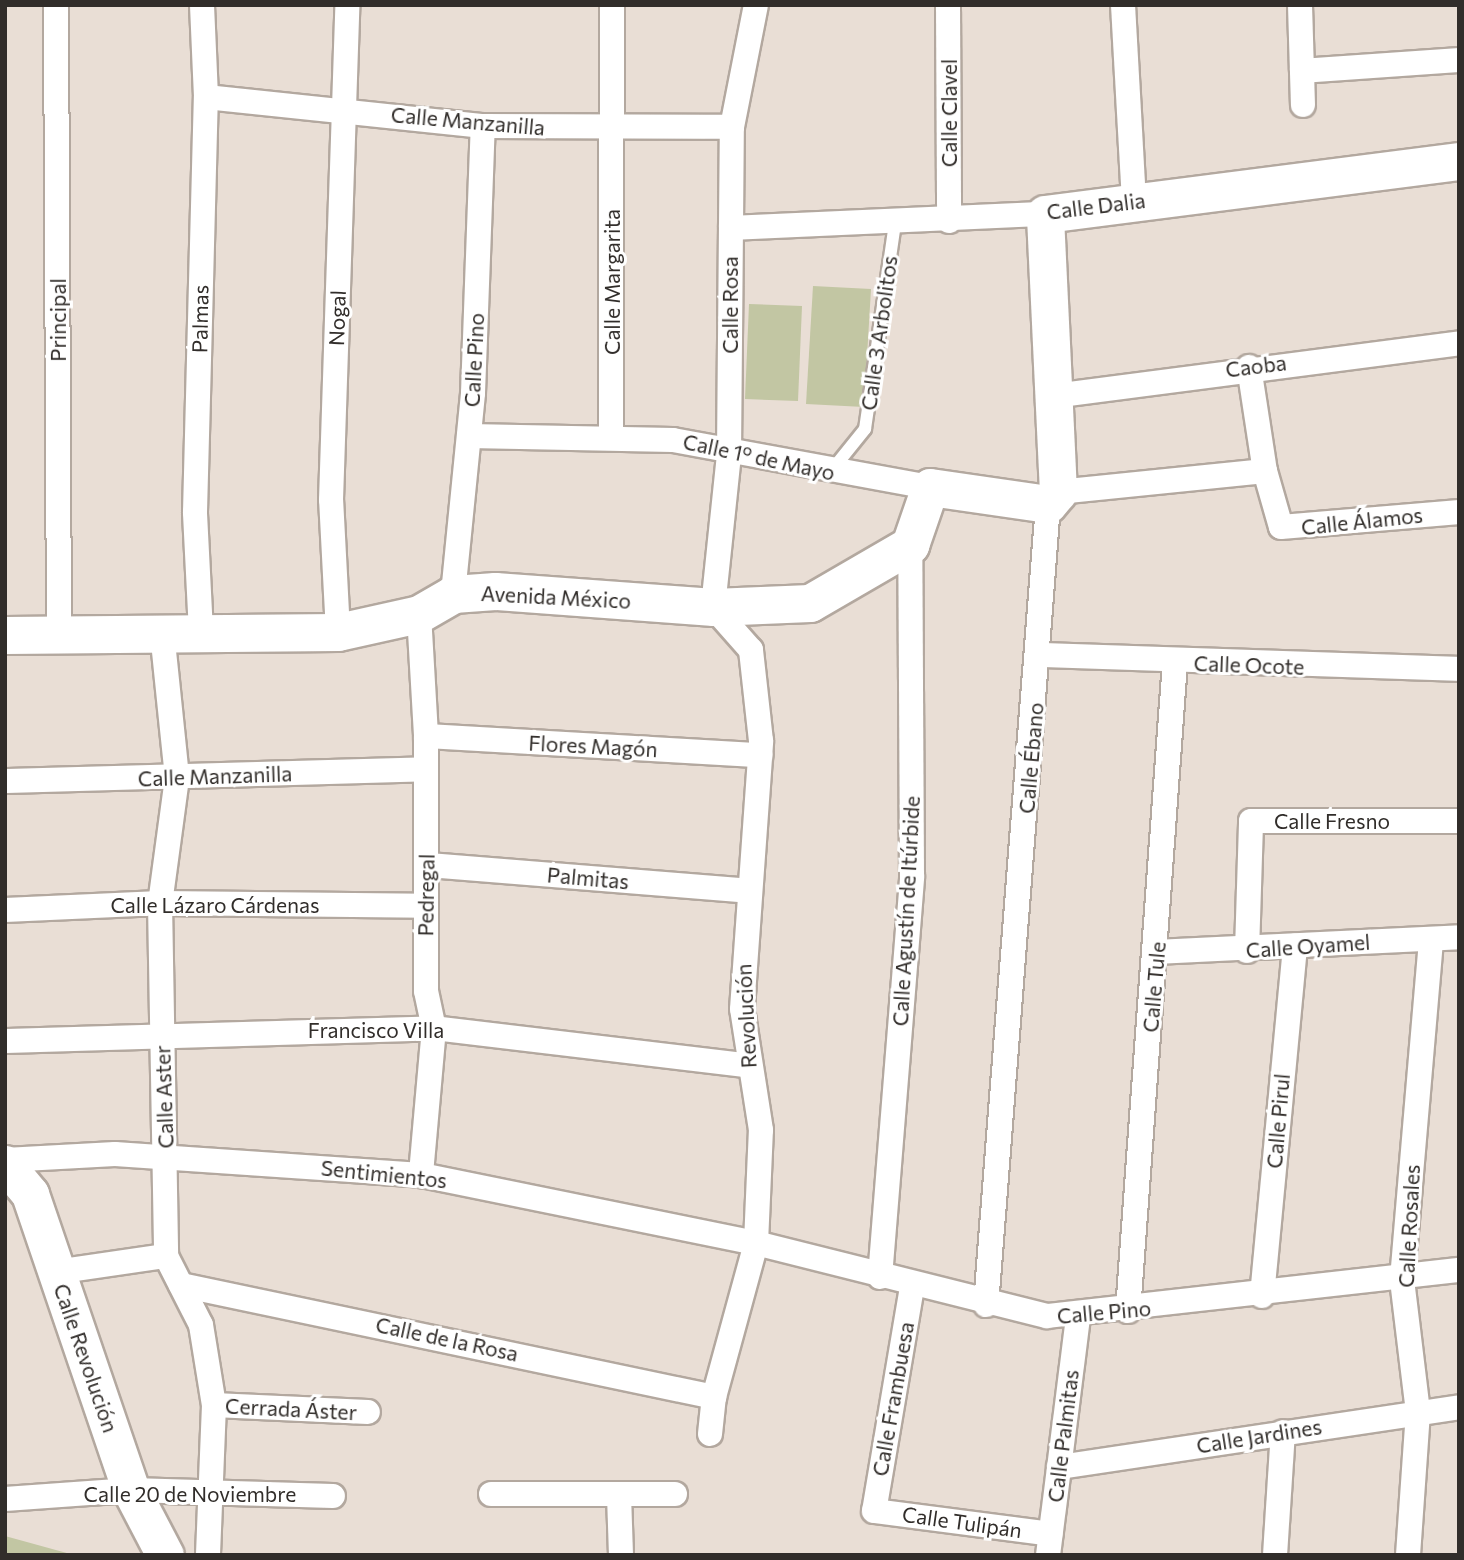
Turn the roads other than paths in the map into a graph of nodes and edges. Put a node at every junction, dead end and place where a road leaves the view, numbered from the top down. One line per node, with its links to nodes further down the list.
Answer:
1 (56, 5): 41 (street, Principal)
2 (202, 5): 11 (street, Palmas)
3 (347, 5): 13 (street, Nogal)
4 (612, 5): 16 (street, Calle Margarita)
5 (756, 5): 15 (street, Calle Rosa)
6 (948, 5): 20 (street, Calle Clavel)
7 (1123, 5): 18 (street)
8 (1300, 5): 10 (street)
9 (1459, 60): 10 (street)
10 (1302, 71): 12 (street)
11 (206, 97): 13 (street, Calle Manzanilla); 39 (street, Palmas)
12 (1303, 105)
13 (343, 109): 14 (street, Calle Manzanilla); 40 (street, Nogal)
14 (483, 126): 16 (street, Calle Manzanilla); 27 (street, Calle Pino)
15 (732, 127): 16 (street, Calle Manzanilla); 22 (street, Calle Rosa)
16 (614, 130): 26 (street, Calle Margarita)
17 (1459, 162): 18 (street, Calle Dalia)
18 (1134, 201): 19 (street, Calle Dalia)
19 (1045, 214): 20 (street, Calle Dalia); 25 (street, Calle Ébano)
20 (949, 221): 21 (street, Calle Dalia)
21 (895, 223): 22 (street, Calle Dalia); 30 (lane, Calle 3 Arbolitos)
22 (731, 228): 28 (street, Calle Rosa)
23 (1459, 343): 24 (street, Caoba)
24 (1249, 366): 25 (street, Caoba); 29 (street, Calle Álamos)
25 (1053, 396): 32 (street, Calle Ébano)
26 (611, 434): 27 (street, Calle 1º de Mayo); 28 (street, Calle 1º de Mayo)
27 (469, 436): 35 (street, Calle Pino)
28 (729, 454): 30 (street, Calle 1º de Mayo); 36 (street, Calle Rosa)
29 (1265, 471): 32 (street); 33 (street, Calle Álamos)
30 (830, 473): 31 (street, Calle 1º de Mayo)
31 (930, 486): 32 (street, Calle 1º de Mayo); 34 (street)
32 (1053, 498): 43 (street, Calle Ébano)
33 (1459, 512)
34 (910, 545): 36 (street, Avenida México); 73 (street, Calle Agustín de Itúrbide)
35 (453, 594): 36 (street, Avenida México); 37 (street, Avenida México)
36 (713, 607): 47 (street, Revolución)
37 (419, 614): 40 (street, Avenida México); 46 (street, Pedregal)
38 (162, 632): 39 (street, Avenida México); 41 (street, Avenida México); 49 (street, Calle Aster)
39 (201, 632): 40 (street, Avenida México)
40 (338, 632)
41 (59, 634): 42 (street, Avenida México)
42 (5, 635)
43 (1040, 655): 44 (street, Calle Ocote); 78 (street, Calle Ébano)
44 (1175, 662): 45 (street, Calle Ocote); 60 (street, Calle Tule)
45 (1459, 669)
46 (426, 736): 47 (street, Flores Magón); 48 (street, Pedregal)
47 (760, 755): 53 (street, Revolución)
48 (424, 769): 49 (street, Calle Manzanilla); 52 (street, Pedregal)
49 (177, 778): 50 (street, Calle Manzanilla); 54 (street, Calle Aster)
50 (5, 781)
51 (1459, 821): 61 (street, Calle Fresno)
52 (428, 865): 53 (street, Palmitas); 55 (street, Pedregal)
53 (749, 891): 65 (street, Revolución)
54 (159, 903): 55 (street, Calle Lázaro Cárdenas); 56 (street, Calle Lázaro Cárdenas); 63 (street, Calle Aster)
55 (425, 906): 62 (street, Pedregal)
56 (5, 910)
57 (1459, 937): 58 (street, Calle Oyamel)
58 (1431, 939): 59 (street, Calle Oyamel); 74 (street, Calle Rosales)
59 (1295, 946): 61 (street, Calle Oyamel); 77 (street, Calle Pirul)
60 (1157, 951): 61 (street, Calle Oyamel); 79 (street, Calle Tule)
61 (1247, 951)
62 (434, 1028): 63 (street, Francisco Villa); 65 (street, Francisco Villa); 68 (street, Pedregal)
63 (162, 1031): 64 (street, Francisco Villa); 66 (street, Calle Aster)
64 (5, 1041)
65 (746, 1065): 69 (street, Revolución)
66 (166, 1156): 67 (street, Sentimientos); 68 (street, Sentimientos); 70 (street, Calle Aster)
67 (5, 1162): 72 (street, Calle Revolución)
68 (421, 1175): 69 (street, Sentimientos)
69 (756, 1243): 73 (street, Calle Pino); 81 (street, Revolución)
70 (166, 1256): 72 (street); 75 (street, Calle Aster)
71 (1459, 1270): 74 (street, Calle Pino)
72 (57, 1272): 89 (street, Calle Revolución)
73 (880, 1277): 76 (street, Calle Pino)
74 (1402, 1279): 77 (street, Calle Pino); 85 (street, Calle Rosales)
75 (181, 1285): 81 (street, Calle de la Rosa); 82 (street, Calle Aster)
76 (912, 1287): 78 (street, Calle Pino); 96 (street, Calle Frambuesa)
77 (1262, 1296): 79 (street, Calle Pino)
78 (986, 1305): 80 (street, Calle Pino)
79 (1128, 1311): 80 (street, Calle Pino)
80 (1078, 1317): 88 (street, Calle Palmitas)
81 (714, 1397): 87 (street, Revolución)
82 (214, 1405): 84 (street, Cerrada Áster); 90 (street, Calle Aster)
83 (1459, 1408): 85 (street, Calle Jardines)
84 (368, 1412)
85 (1418, 1412): 86 (street, Calle Jardines); 102 (street, Calle Rosales)
86 (1283, 1433): 88 (street, Calle Jardines); 101 (street)
87 (710, 1434)
88 (1059, 1467): 97 (street, Calle Palmitas)
89 (131, 1490): 90 (street, Calle 20 de Noviembre); 95 (street, Calle 20 de Noviembre); 98 (street, Calle Revolución)
90 (214, 1492): 94 (street, Calle 20 de Noviembre); 99 (street, Calle Aster)
91 (491, 1494): 93 (street)
92 (675, 1494): 93 (street)
93 (619, 1495): 100 (street)
94 (333, 1496)
95 (5, 1499)
96 (874, 1511): 97 (street, Calle Tulipán)
97 (1049, 1544)
98 (165, 1555)
99 (208, 1555)
100 (621, 1555)
101 (1275, 1555)
102 (1409, 1555)

